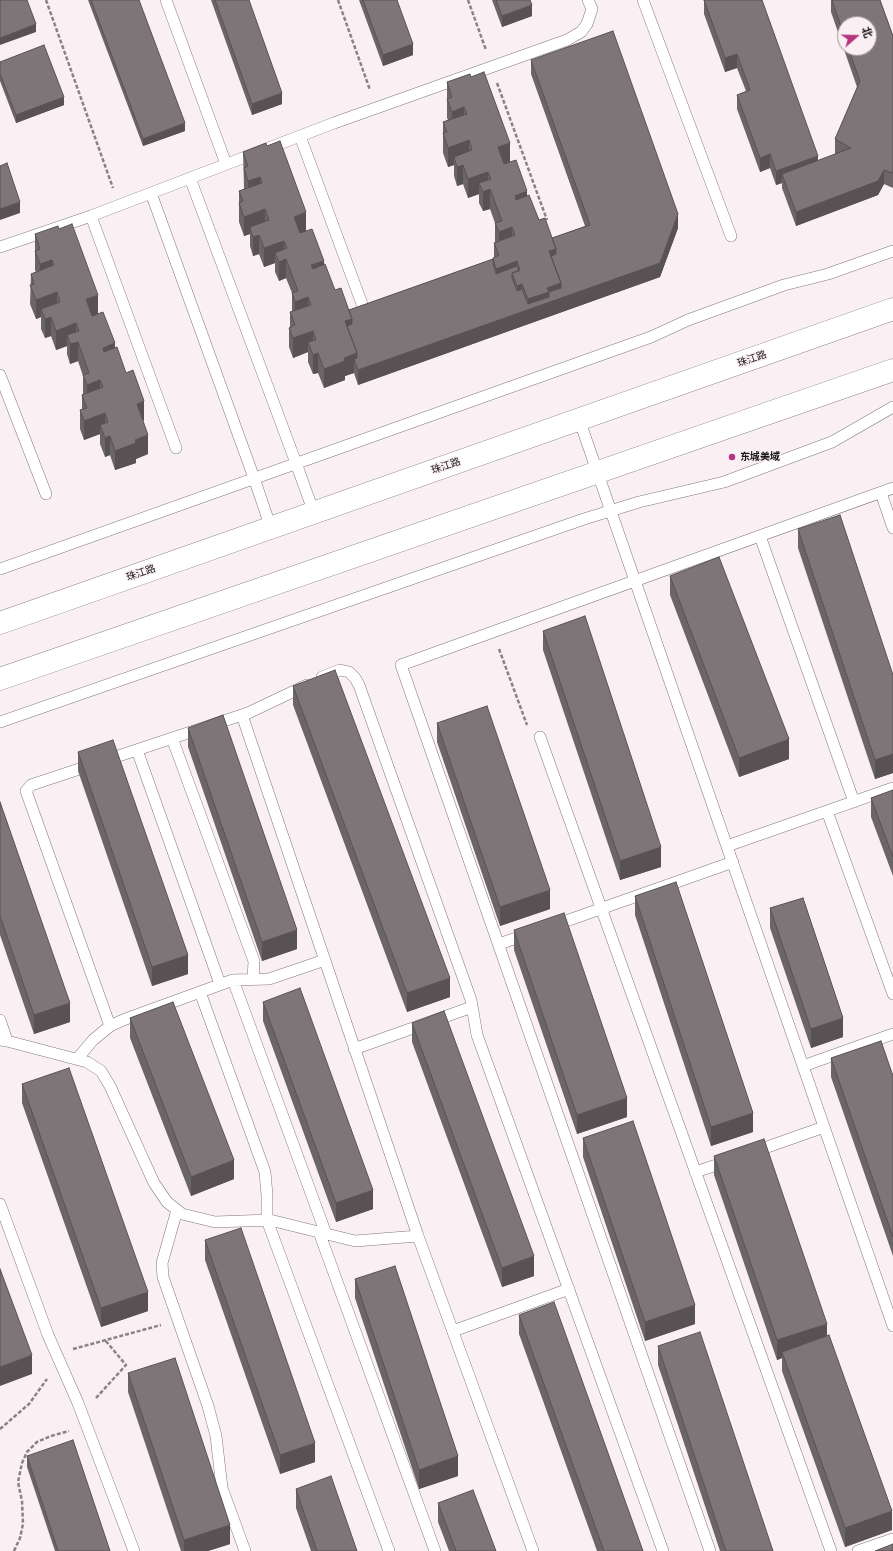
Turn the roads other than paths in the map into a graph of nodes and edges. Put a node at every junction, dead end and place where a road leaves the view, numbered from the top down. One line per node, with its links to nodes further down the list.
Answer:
1 (166, 0): 5 (lane)
2 (588, 0): 4 (lane)
3 (643, 0): 9 (lane)
4 (300, 136): 5 (lane); 12 (lane)
5 (226, 164): 6 (lane)
6 (190, 178): 7 (lane); 19 (lane)
7 (150, 193): 8 (lane); 21 (lane)
8 (91, 216): 10 (lane); 18 (lane)
9 (731, 236)
10 (0, 247)
11 (893, 251): 19 (lane)
12 (362, 304)
13 (893, 309): 17 (street, 珠江路)
14 (893, 370): 20 (street)
15 (0, 375): 24 (lane)
16 (893, 407): 25 (lane)
17 (579, 419): 20 (lane); 26 (street, 珠江路)
18 (176, 448)
19 (296, 463): 21 (lane); 26 (lane)
20 (598, 472): 25 (lane); 33 (street)
21 (254, 478): 27 (lane); 30 (lane)
22 (893, 488): 23 (lane)
23 (881, 493): 28 (lane); 29 (lane)
24 (46, 494)
25 (611, 511): 31 (lane); 35 (lane)
26 (314, 513): 27 (street, 珠江路)
27 (271, 528): 32 (street, 珠江路)
28 (893, 528)
29 (760, 536): 31 (lane); 40 (lane)
30 (0, 568)
31 (635, 581): 42 (lane); 45 (lane)
32 (0, 623)
33 (0, 679)
34 (242, 715): 37 (lane); 46 (lane); 52 (lane)
35 (0, 722)
36 (540, 737): 44 (lane)
37 (172, 738): 38 (lane); 47 (lane)
38 (137, 750): 49 (lane); 54 (lane)
39 (893, 788): 40 (lane)
40 (854, 802): 41 (lane)
41 (827, 811): 42 (lane); 51 (lane)
42 (727, 846): 43 (lane)
43 (732, 862): 44 (lane); 59 (lane)
44 (601, 909): 45 (lane); 61 (lane)
45 (499, 944): 77 (lane)
46 (325, 960): 47 (lane); 57 (lane)
47 (253, 979): 48 (lane)
48 (233, 980): 49 (lane); 65 (lane)
49 (220, 984): 50 (lane)
50 (200, 992): 54 (lane); 64 (lane)
51 (893, 994)
52 (472, 1007): 57 (lane); 67 (lane)
53 (0, 1020): 56 (lane)
54 (110, 1026): 58 (lane)
55 (893, 1034): 59 (lane)
56 (4, 1041): 58 (lane)
57 (354, 1049): 66 (lane)
58 (77, 1059): 63 (lane)
59 (803, 1066): 60 (lane)
60 (824, 1127): 61 (lane); 68 (lane)
61 (696, 1172): 78 (lane)
62 (0, 1204): 71 (lane)
63 (177, 1210): 64 (lane); 72 (lane)
64 (267, 1220): 65 (lane); 73 (lane)
65 (323, 1233): 66 (lane); 74 (lane)
66 (418, 1236): 69 (lane)
67 (569, 1289): 69 (lane); 76 (lane)
68 (893, 1326)
69 (453, 1331): 75 (lane)
70 (893, 1539): 79 (lane)
71 (134, 1551)
72 (245, 1551)
73 (389, 1551)
74 (435, 1551)
75 (533, 1551)
76 (663, 1551)
77 (710, 1551)
78 (831, 1551)
79 (858, 1551)

